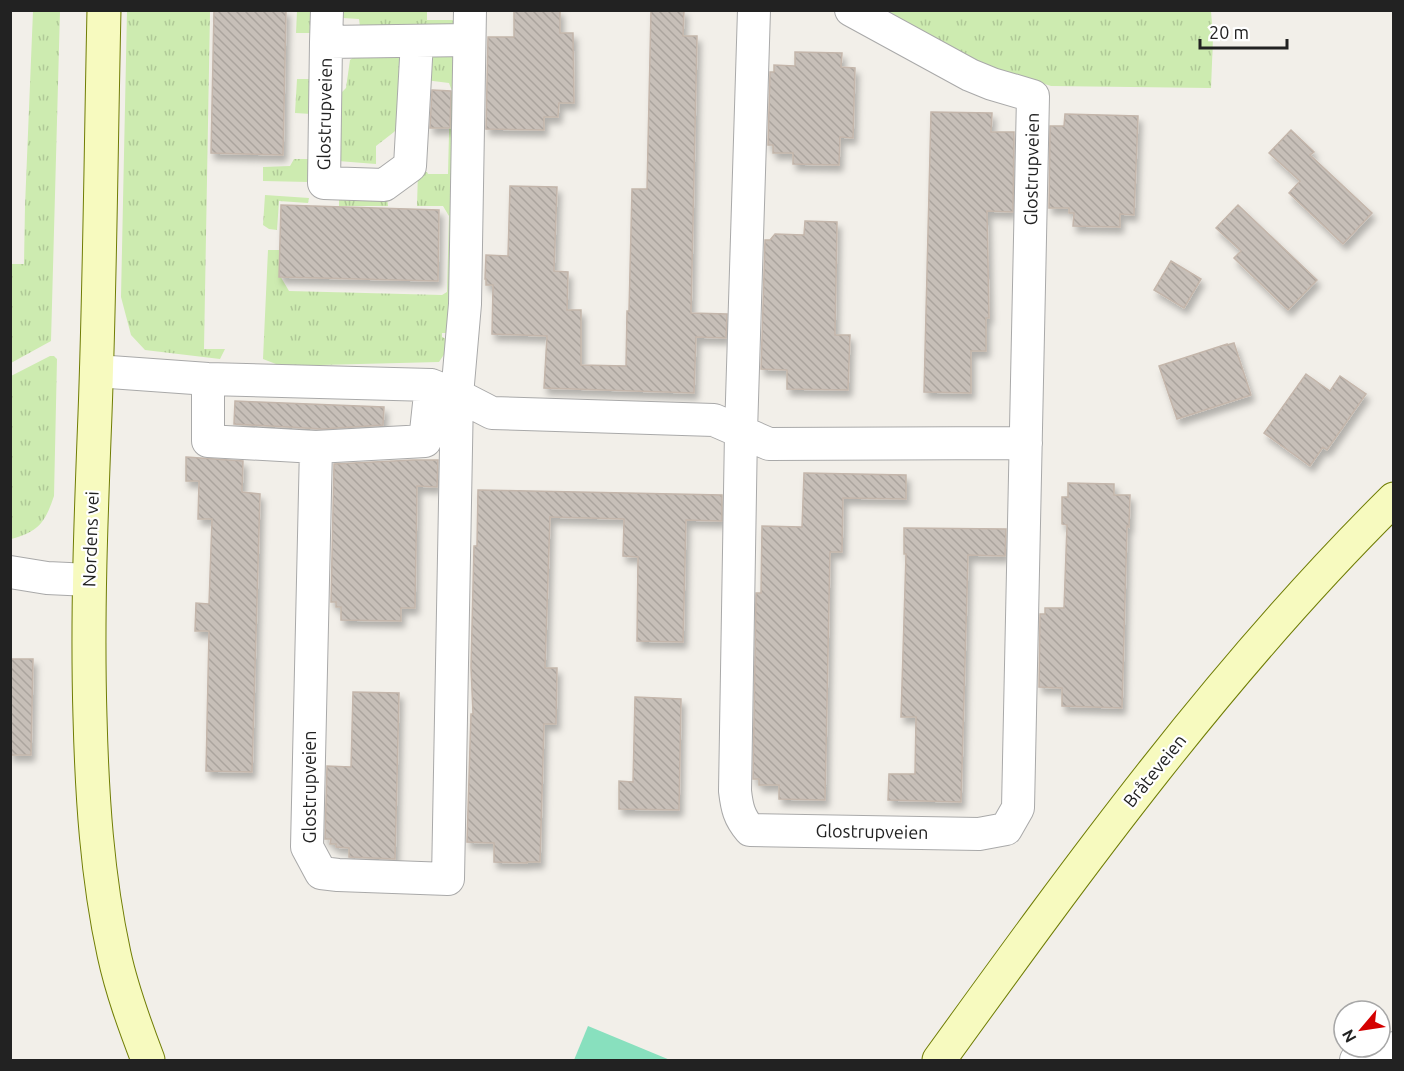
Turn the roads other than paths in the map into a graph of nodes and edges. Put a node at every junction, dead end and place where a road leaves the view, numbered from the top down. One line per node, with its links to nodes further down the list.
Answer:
1 (104, 10): 8 (street, Nordens vei)
2 (327, 10): 7 (street, Glostrupveien)
3 (754, 10): 11 (street, Glostrupveien)
4 (851, 10): 12 (street, Glostrupveien)
5 (469, 25): 6 (street, Glostrupveien); 10 (street, Glostrupveien)
6 (417, 40): 7 (street, Glostrupveien); 7 (street, Glostrupveien)
7 (326, 42)
8 (96, 371): 9 (street); 16 (street, Nordens vei)
9 (208, 379): 10 (street); 13 (street, Glostrupveien)
10 (444, 390): 11 (street); 13 (street, Glostrupveien); 13 (street, Glostrupveien)
11 (741, 432): 12 (street); 12 (street, Glostrupveien)
12 (1026, 443)
13 (316, 447)
14 (1394, 499): 19 (street, Bråteveien)
15 (10, 572): 16 (street)
16 (90, 579): 18 (street, Nordens vei)
17 (1394, 1048): 20 (street)
18 (148, 1060)
19 (939, 1060)
20 (1356, 1060)

